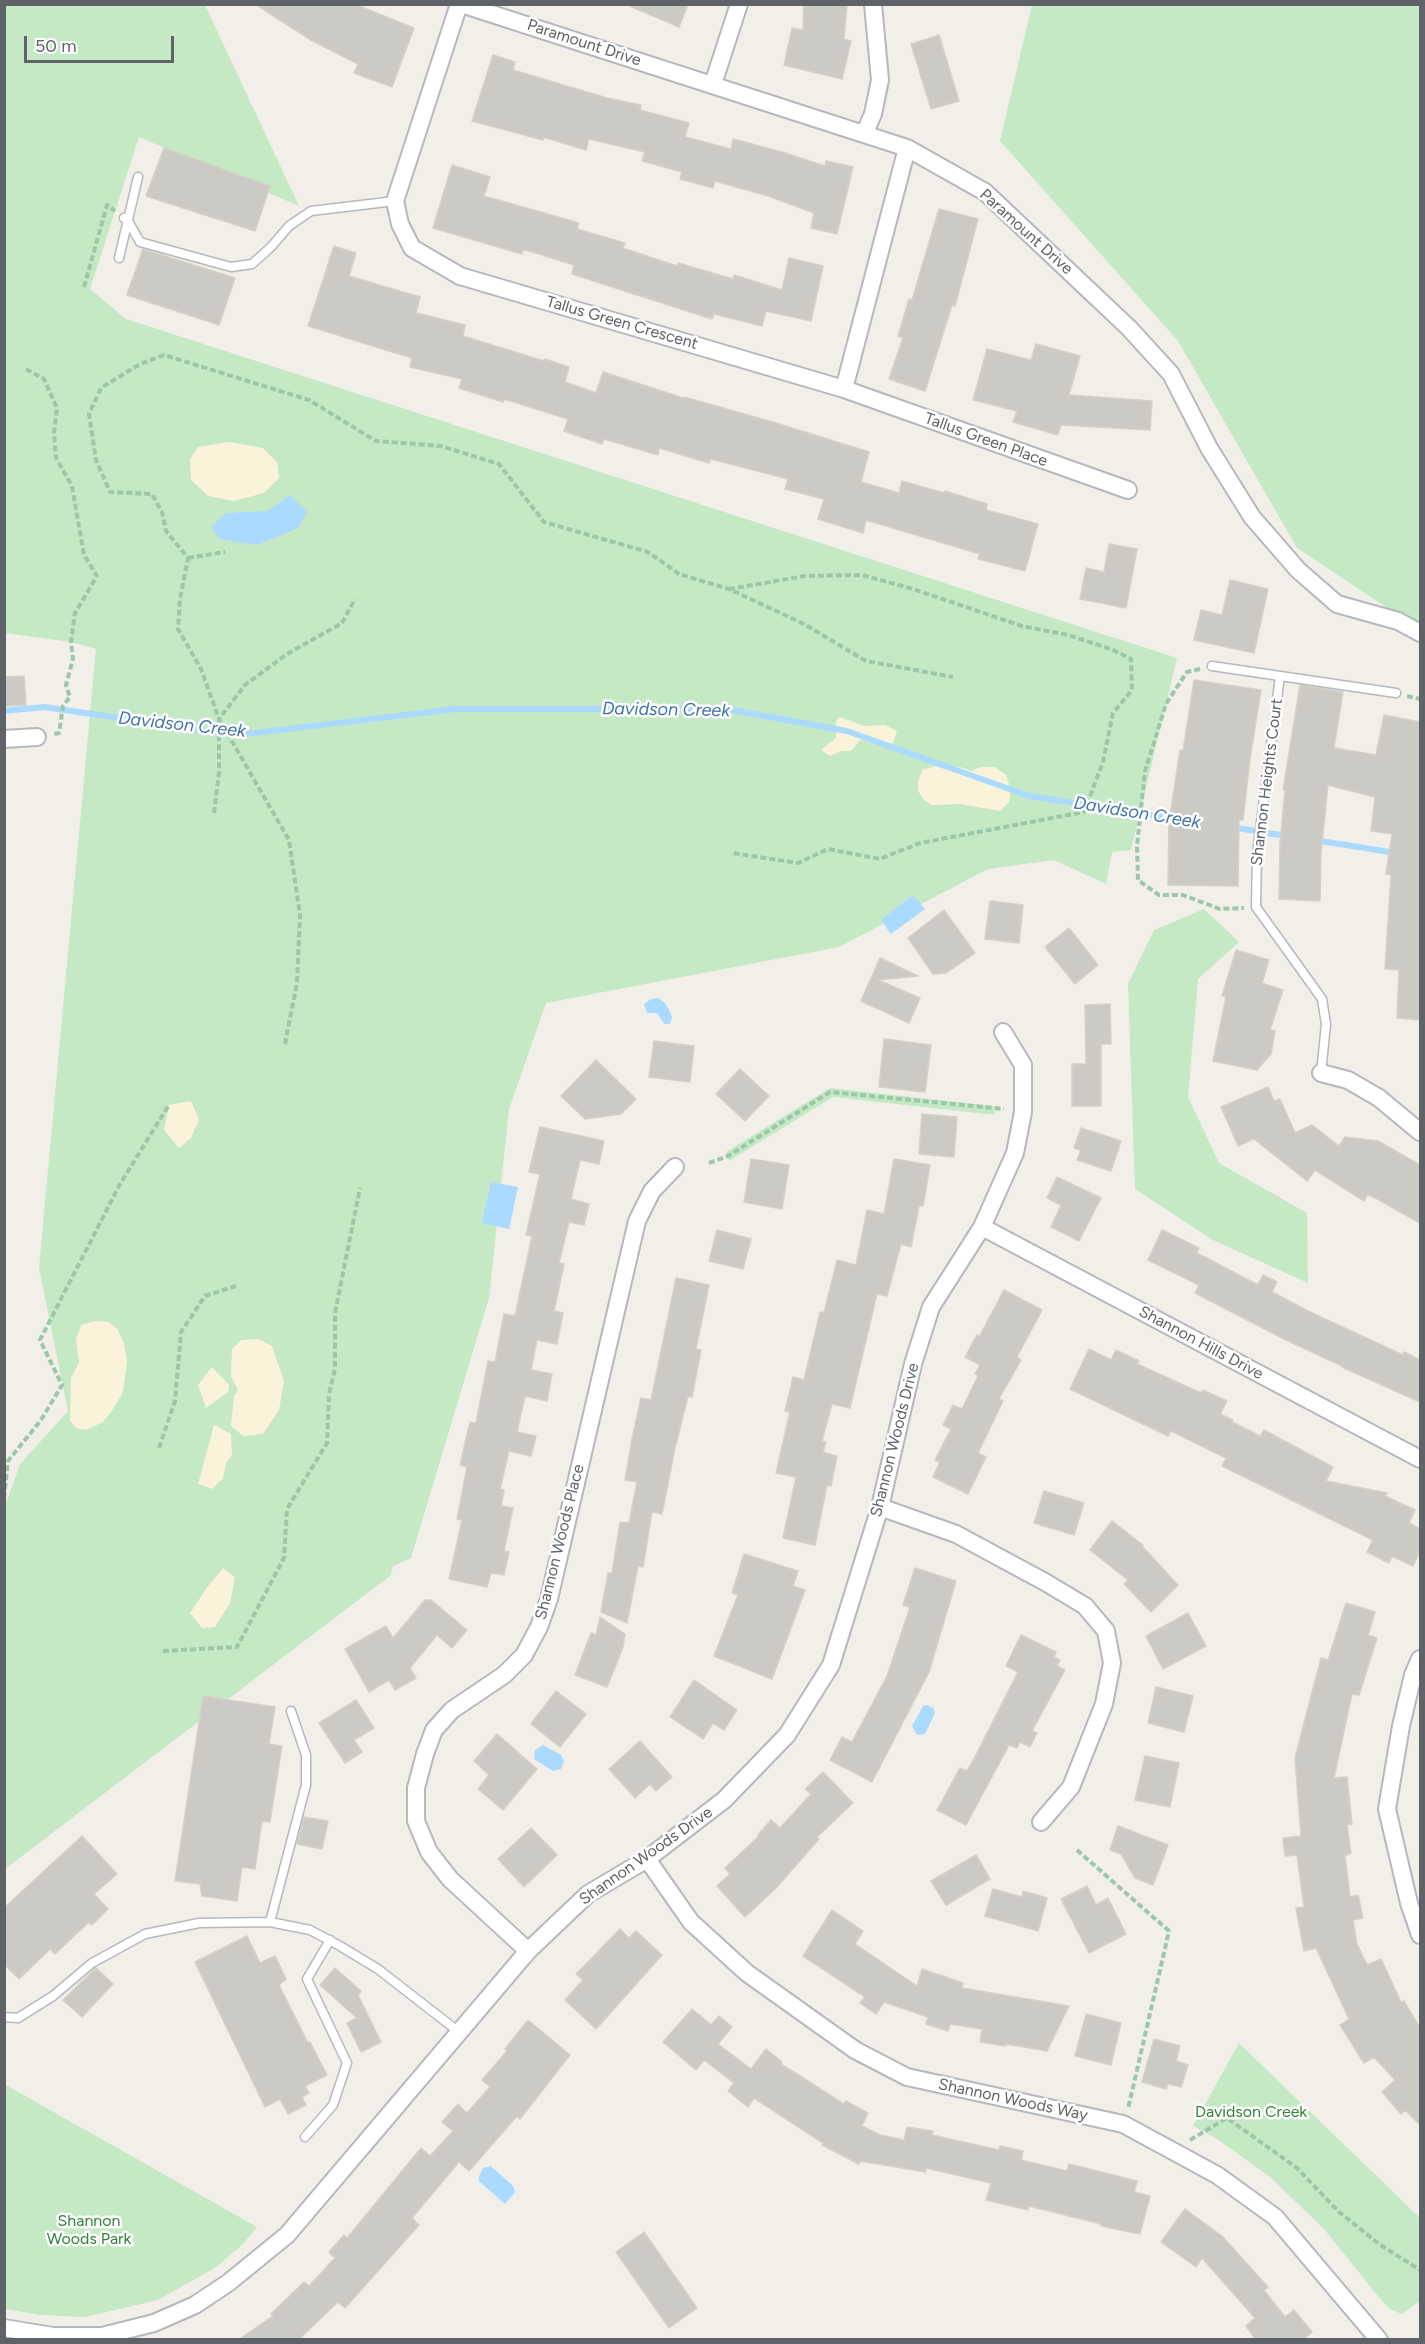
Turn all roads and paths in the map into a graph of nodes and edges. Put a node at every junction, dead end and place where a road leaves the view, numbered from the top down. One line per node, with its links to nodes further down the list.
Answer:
1 (460, 4): 4 (street, Paramount Drive); 8 (street)
2 (739, 4): 4 (street)
3 (873, 4): 5 (street)
4 (713, 84): 5 (street, Paramount Drive)
5 (864, 134): 6 (street, Paramount Drive)
6 (907, 148): 13 (street); 19 (street, Paramount Drive)
7 (138, 177): 9 (lane)
8 (395, 201): 9 (lane); 13 (street, Tallus Green Crescent)
9 (126, 219): 10 (lane); 11 (path)
10 (119, 258)
11 (84, 287)
12 (26, 369): 25 (path)
13 (844, 389): 14 (street, Tallus Green Place)
14 (1128, 490)
15 (225, 552): 16 (path)
16 (188, 558): 17 (path); 24 (path)
17 (729, 589): 22 (path); 28 (path)
18 (355, 599): 24 (path)
19 (1420, 633)
20 (1212, 666): 21 (lane); 29 (path)
21 (1280, 676): 23 (lane); 29 (lane, Shannon Heights Court)
22 (953, 677)
23 (1396, 693)
24 (219, 719): 27 (path); 31 (path)
25 (37, 737): 26 (street)
26 (4, 739)
27 (214, 813)
28 (732, 853)
29 (1257, 907): 32 (lane)
30 (1003, 1032): 39 (street, Shannon Woods Drive)
31 (285, 1044)
32 (1321, 1073): 35 (street)
33 (169, 1105): 43 (path)
34 (1004, 1109): 36 (path)
35 (1420, 1132)
36 (709, 1163)
37 (675, 1167): 55 (street, Shannon Woods Place)
38 (360, 1188): 46 (path)
39 (982, 1227): 42 (street, Shannon Hills Drive); 45 (street, Shannon Woods Drive)
40 (236, 1286): 41 (path)
41 (159, 1448)
42 (1420, 1460)
43 (6, 1463): 44 (path)
44 (4, 1498)
45 (880, 1507): 49 (street); 51 (street, Shannon Woods Drive)
46 (163, 1651)
47 (1420, 1659): 53 (street)
48 (291, 1711): 52 (lane)
49 (1041, 1822)
50 (1077, 1850): 58 (path)
51 (647, 1858): 55 (street, Shannon Woods Drive); 63 (street, Shannon Woods Way)
52 (270, 1922): 54 (lane); 56 (lane)
53 (1420, 1935)
54 (330, 1940): 57 (lane); 59 (lane)
55 (528, 1951): 57 (street, Shannon Woods Drive)
56 (4, 2017)
57 (459, 2032): 62 (street, Shannon Woods Drive)
58 (1127, 2109)
59 (305, 2137)
60 (1190, 2140): 61 (path)
61 (1420, 2270)
62 (4, 2328)
63 (1379, 2340)

